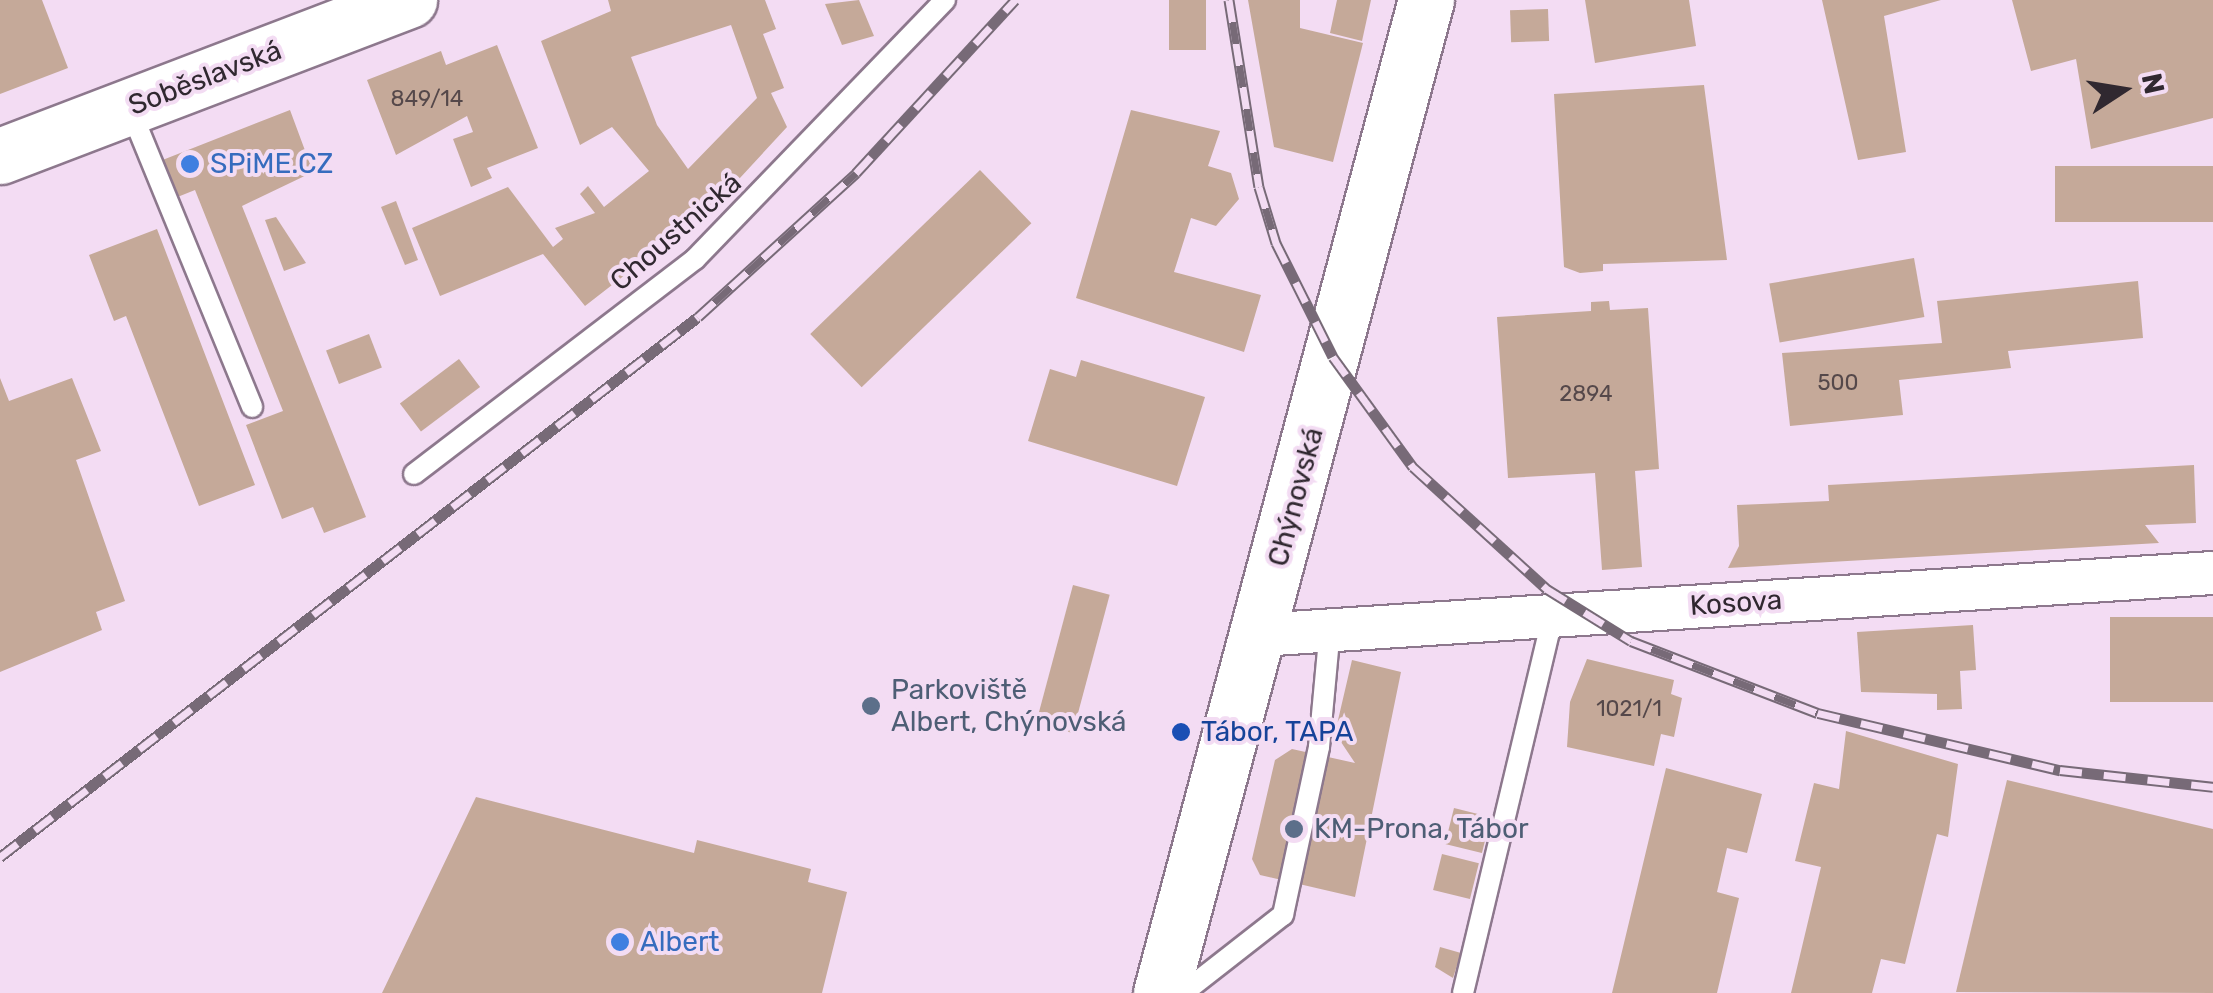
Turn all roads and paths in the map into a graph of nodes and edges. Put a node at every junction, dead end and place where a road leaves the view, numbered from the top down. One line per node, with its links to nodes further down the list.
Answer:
1 (409, 0): 4 (main road, Soběslavská)
2 (945, 0): 7 (lane, Choustnická)
3 (1426, 0): 11 (main road, Chýnovská)
4 (129, 107): 5 (main road, Soběslavská); 6 (lane)
5 (0, 156)
6 (252, 407)
7 (414, 474)
8 (2213, 573): 9 (street, Kosova)
9 (1553, 616): 10 (street, Kosova); 14 (lane)
10 (1330, 626): 11 (street, Kosova); 13 (lane)
11 (1260, 635): 12 (main road, Chýnovská)
12 (1160, 993)
13 (1183, 993)
14 (1463, 993)

